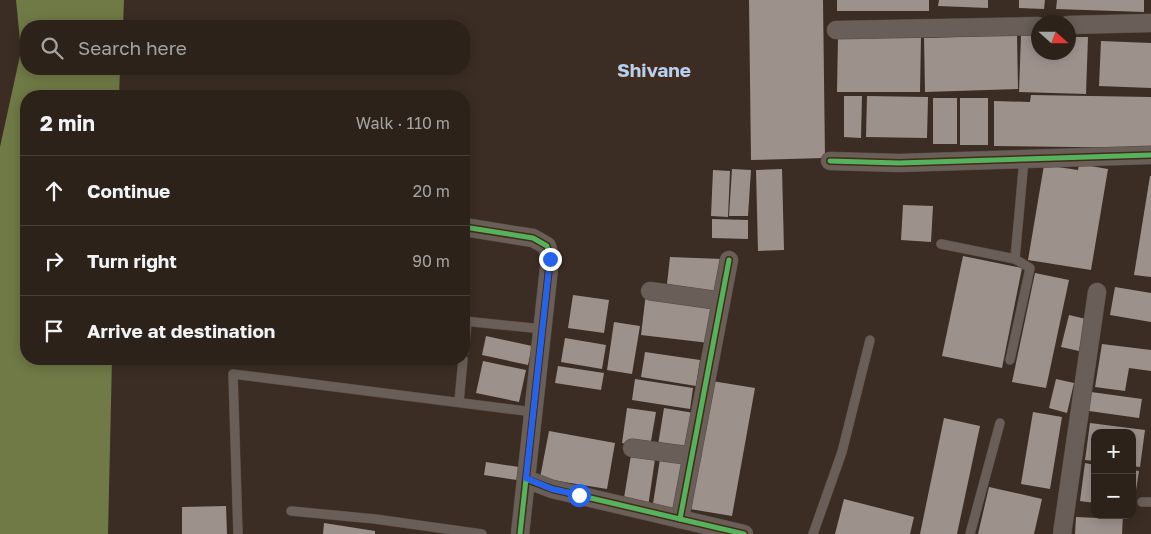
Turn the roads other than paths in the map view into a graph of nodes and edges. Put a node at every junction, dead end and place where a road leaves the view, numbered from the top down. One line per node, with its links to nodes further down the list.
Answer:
1 (1151, 23): 2 (street)
2 (1076, 25)
3 (1031, 26): 4 (street)
4 (836, 30)
5 (1151, 155): 6 (street)
6 (1024, 159): 7 (street); 10 (lane)
7 (830, 161)
8 (470, 228): 16 (street)
9 (941, 244): 10 (lane)
10 (1015, 259): 18 (lane)
11 (729, 260): 14 (street)
12 (650, 291): 14 (street)
13 (1097, 292): 34 (street)
14 (722, 301): 24 (street)
15 (470, 322): 16 (lane)
16 (543, 329): 21 (street)
17 (870, 340): 32 (lane)
18 (1010, 360)
19 (462, 365): 20 (lane)
20 (459, 402): 21 (lane); 28 (lane)
21 (534, 412): 25 (street)
22 (1000, 423): 33 (lane)
23 (632, 448): 24 (street)
24 (692, 456): 27 (street)
25 (526, 478): 27 (street); 30 (street)
26 (291, 511): 29 (lane)
27 (680, 519): 31 (street)
28 (238, 534)
29 (482, 534)
30 (520, 534)
31 (744, 534)
32 (813, 534)
33 (970, 534)
34 (1062, 534)

